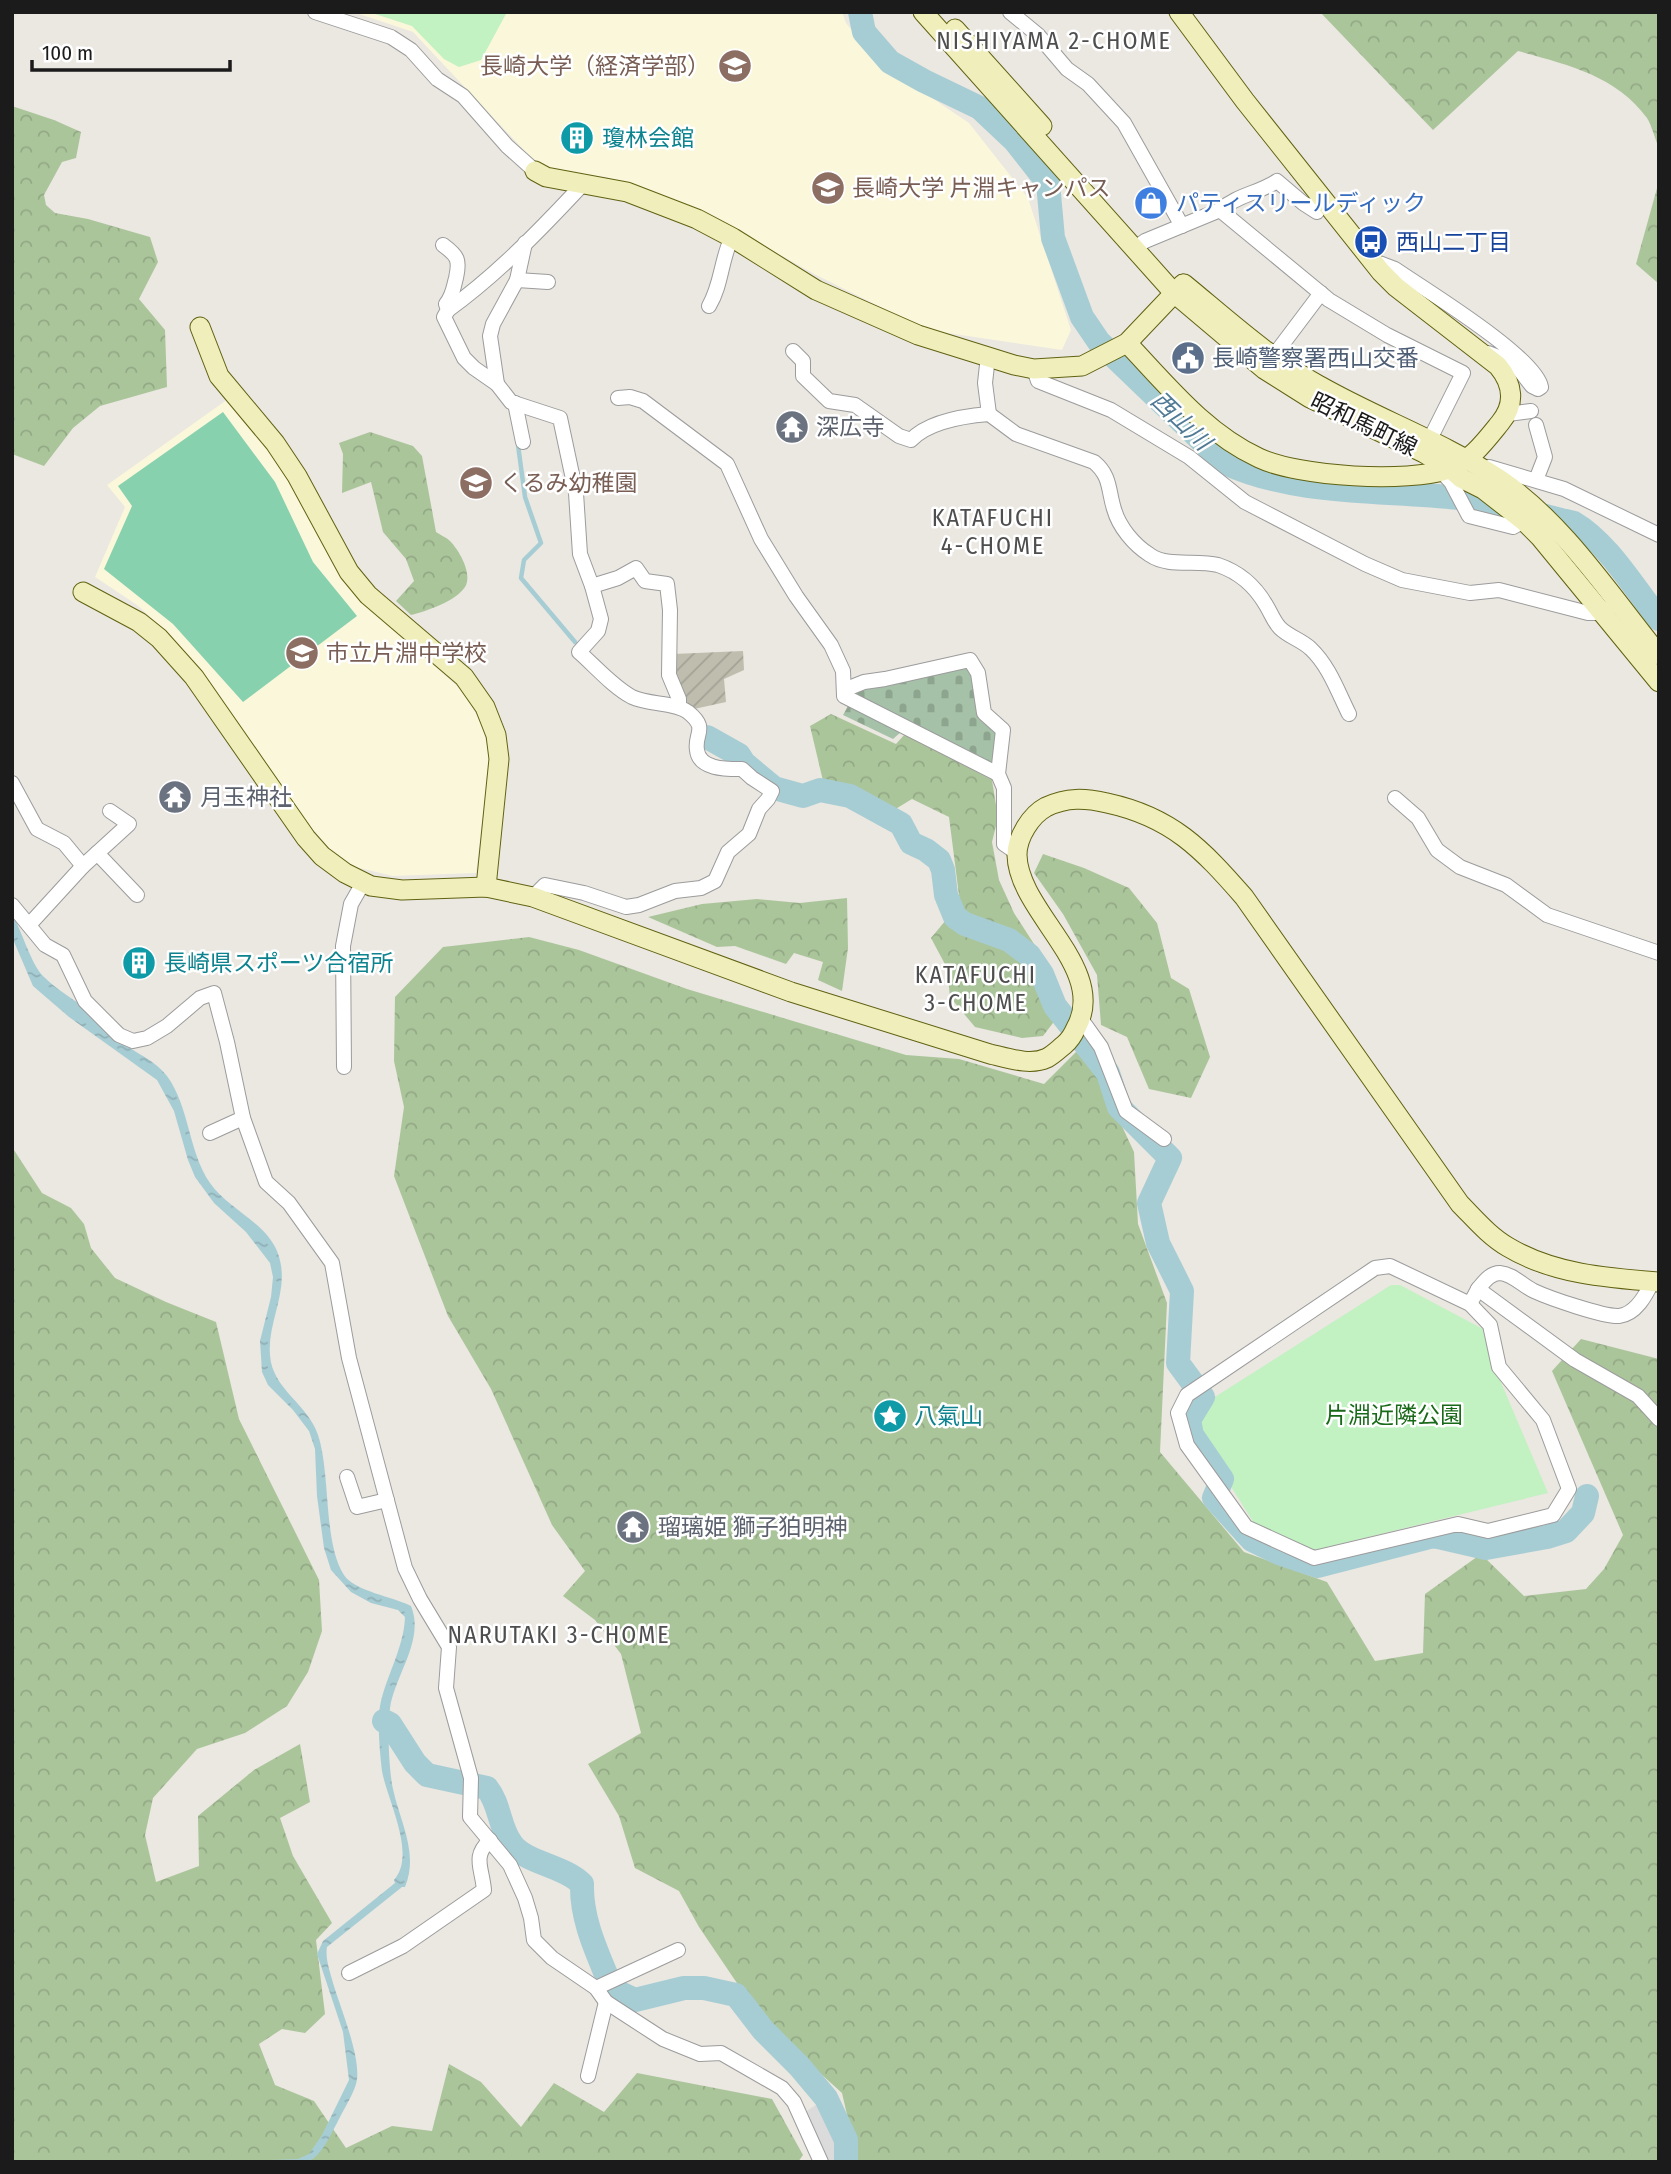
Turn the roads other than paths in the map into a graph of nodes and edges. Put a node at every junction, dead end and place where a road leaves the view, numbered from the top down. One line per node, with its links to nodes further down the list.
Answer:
1 (315, 12): 6 (street)
2 (923, 12): 13 (street, 昭和馬町線)
3 (941, 12): 13 (street, 昭和馬町線)
4 (1010, 12): 10 (street)
5 (1179, 12): 15 (street)
6 (535, 171): 7 (street)
7 (584, 183): 11 (street); 12 (street)
8 (1220, 210): 9 (street); 10 (street); 19 (street)
9 (1317, 212)
10 (1182, 226): 13 (street)
11 (732, 237): 20 (street); 26 (street)
12 (525, 243): 16 (street); 21 (street)
13 (1140, 244): 18 (street, 昭和馬町線)
14 (443, 245): 21 (street)
15 (1372, 260): 25 (street); 25 (street)
16 (517, 280): 17 (street); 29 (street)
17 (548, 282)
18 (1179, 288): 23 (street); 27 (street, 昭和馬町線)
19 (1321, 293): 27 (street); 35 (street)
20 (709, 306)
21 (448, 310): 29 (street)
22 (200, 327): 56 (street)
23 (1127, 342): 28 (street); 36 (street)
24 (793, 351): 32 (street)
25 (1480, 351): 33 (street)
26 (988, 356): 28 (street); 32 (street)
27 (1269, 363): 35 (street, 昭和馬町線)
28 (1034, 369): 43 (street)
29 (497, 384): 31 (street)
30 (618, 398): 45 (street)
31 (515, 403): 34 (street); 41 (street)
32 (989, 414): 47 (street)
33 (1508, 414): 36 (street); 37 (street)
34 (523, 442)
35 (1427, 447): 36 (street, 昭和馬町線); 36 (street)
36 (1454, 472): 37 (street); 38 (street, 昭和馬町線); 38 (street); 39 (street, 昭和馬町線)
37 (1536, 480): 40 (street)
38 (1524, 521): 39 (street, 昭和馬町線)
39 (1548, 532): 43 (street, 昭和馬町線)
40 (1659, 536)
41 (592, 586): 46 (street); 46 (street)
42 (83, 592): 55 (street)
43 (1610, 608): 44 (street, 昭和馬町線)
44 (1657, 670)
45 (844, 690): 48 (street); 48 (street)
46 (679, 706): 58 (street)
47 (1349, 714)
48 (998, 774): 53 (street)
49 (12, 783): 54 (street)
50 (1395, 798): 61 (street)
51 (110, 811): 52 (street)
52 (97, 853): 54 (street); 57 (street)
53 (1017, 853): 62 (street); 67 (street)
54 (83, 866): 60 (street)
55 (363, 883): 56 (street); 63 (street)
56 (486, 887): 58 (street)
57 (137, 895)
58 (533, 897): 62 (street)
59 (12, 905): 60 (street)
60 (21, 924): 64 (street)
61 (1659, 953)
62 (1081, 1019): 66 (street)
63 (344, 1067)
64 (243, 1118): 65 (street); 72 (street)
65 (209, 1133)
66 (1164, 1139)
67 (1655, 1282): 68 (street)
68 (1478, 1289): 69 (street); 70 (street)
69 (1470, 1304): 69 (street)
70 (1659, 1419)
71 (347, 1477): 72 (street)
72 (387, 1500): 73 (street)
73 (490, 1840): 75 (street); 76 (street)
74 (678, 1950): 76 (street)
75 (349, 1973)
76 (605, 1984): 77 (street)
77 (606, 2002): 78 (street); 79 (street)
78 (588, 2077)
79 (821, 2162)

